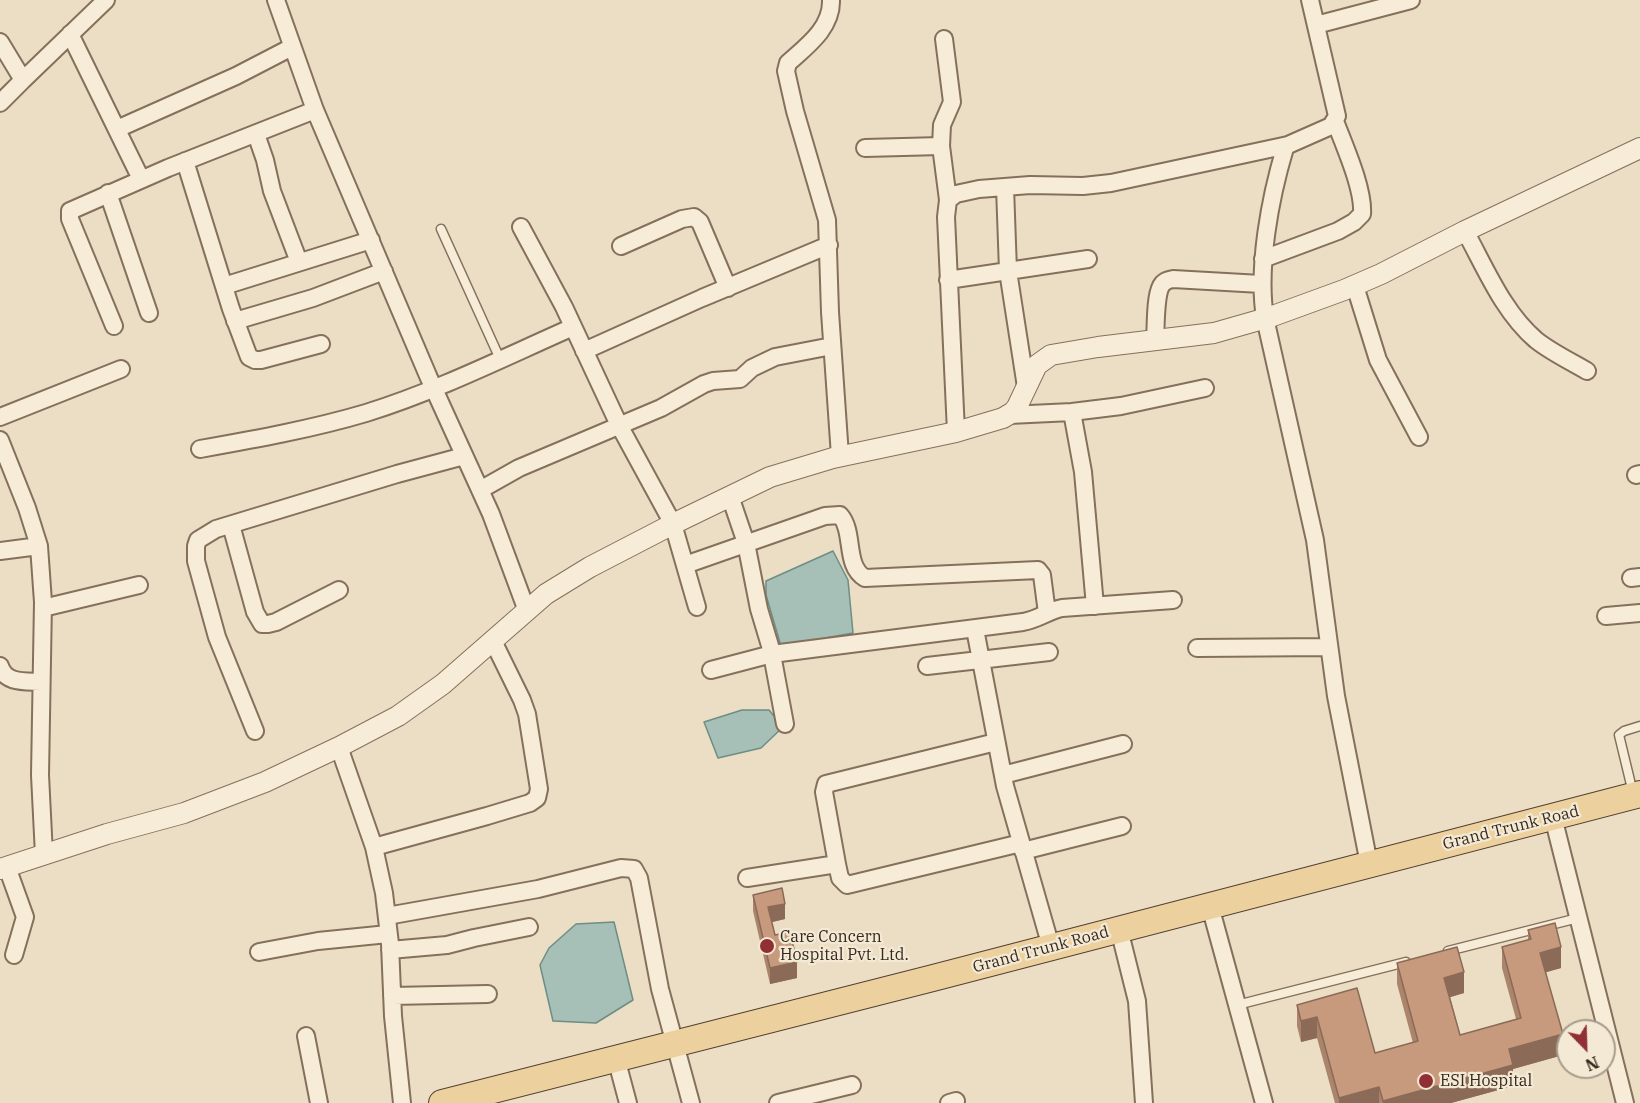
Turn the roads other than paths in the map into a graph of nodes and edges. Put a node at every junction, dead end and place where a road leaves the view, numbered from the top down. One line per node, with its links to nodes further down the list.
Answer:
1 (106, 0): 7 (street)
2 (276, 0): 10 (street)
3 (831, 0): 30 (street)
4 (1310, 0): 6 (street)
5 (1411, 0): 6 (street)
6 (1316, 24): 14 (street)
7 (70, 34): 11 (street); 15 (street)
8 (944, 39): 18 (street)
9 (0, 42): 11 (street)
10 (292, 47): 13 (street); 15 (street)
11 (23, 80): 12 (street)
12 (0, 104)
13 (315, 111): 16 (street); 29 (street)
14 (1335, 121): 17 (street); 33 (street)
15 (117, 129): 22 (street)
16 (256, 134): 21 (street); 34 (street)
17 (1288, 145): 23 (street); 33 (street)
18 (941, 146): 19 (street); 25 (street)
19 (865, 148)
20 (1640, 148): 28 (street)
21 (184, 161): 22 (street); 39 (street)
22 (141, 179): 24 (street)
23 (1005, 187): 25 (street); 36 (street)
24 (108, 193): 42 (street); 45 (street)
25 (948, 200): 37 (street)
26 (521, 227): 46 (street)
27 (441, 229): 51 (lane)
28 (1465, 231): 40 (street); 53 (street)
29 (371, 240): 34 (street); 35 (street)
30 (829, 245): 41 (street); 49 (street)
31 (621, 246): 41 (street)
32 (1088, 259): 36 (street)
33 (1263, 259): 38 (street)
34 (299, 262): 39 (street)
35 (384, 271): 44 (street); 55 (street)
36 (1008, 271): 37 (street); 54 (street)
37 (948, 280): 61 (street)
38 (1261, 284): 43 (street); 47 (street)
39 (224, 286): 44 (street)
40 (1355, 286): 43 (street); 62 (street)
41 (728, 288): 50 (street)
42 (149, 313)
43 (1265, 318): 47 (street); 87 (street)
44 (235, 321): 48 (street)
45 (114, 326)
46 (573, 327): 50 (street); 51 (street)
47 (1155, 341): 54 (street)
48 (321, 344)
49 (832, 346): 60 (street); 66 (street)
50 (584, 351): 60 (street)
51 (500, 359): 55 (street)
52 (121, 369): 59 (street)
53 (1587, 371)
54 (1026, 387): 58 (street)
55 (434, 388): 64 (street); 65 (street)
56 (1205, 388): 57 (street)
57 (1072, 412): 58 (street); 78 (street)
58 (1009, 415): 61 (street)
59 (0, 417)
60 (619, 425): 67 (street); 69 (street)
61 (956, 432): 66 (street)
62 (1419, 437)
63 (0, 441): 72 (street)
64 (200, 449)
65 (464, 456): 67 (street); 70 (street)
66 (840, 456): 68 (street)
67 (480, 490): 81 (street)
68 (730, 496): 69 (street); 71 (street)
69 (673, 524): 74 (street); 81 (street)
70 (231, 525): 76 (street); 98 (street)
71 (746, 543): 74 (street); 82 (street); 90 (street)
72 (39, 546): 73 (street); 80 (street)
73 (0, 551)
74 (685, 565): 79 (street)
75 (139, 585): 80 (street)
76 (339, 590)
77 (1173, 600): 78 (street)
78 (1095, 606): 82 (street)
79 (697, 607)
80 (43, 608): 95 (street)
81 (527, 611): 86 (street)
82 (1047, 613): 85 (street)
83 (1640, 613): 84 (street)
84 (1606, 616)
85 (975, 629): 90 (street); 91 (street)
86 (494, 641): 101 (street); 106 (street)
87 (1329, 647): 88 (street); 110 (street)
88 (1197, 648)
89 (1048, 652): 91 (street)
90 (772, 654): 94 (street); 96 (street)
91 (981, 660): 93 (street); 99 (street)
92 (0, 666): 95 (street)
93 (927, 666)
94 (711, 670)
95 (41, 682): 108 (street)
96 (785, 724)
97 (1640, 726): 103 (lane)
98 (255, 731)
99 (996, 742): 102 (street); 109 (street)
100 (1123, 744): 102 (street)
101 (339, 747): 106 (street); 108 (street)
102 (1003, 775): 107 (street)
103 (1637, 795): 104 (main road, Grand Trunk Road)
104 (1553, 817): 110 (main road, Grand Trunk Road); 115 (street)
105 (1122, 826): 107 (street)
106 (374, 847): 114 (street)
107 (1022, 847): 109 (street); 119 (street)
108 (44, 855): 111 (street)
109 (837, 864): 112 (street)
110 (1369, 864): 113 (main road, Grand Trunk Road)
111 (3, 868): 122 (street)
112 (747, 878)
113 (1210, 906): 117 (main road, Grand Trunk Road); 126 (street)
114 (387, 916): 118 (street); 128 (street)
115 (1578, 918): 121 (lane); 139 (street)
116 (529, 927): 118 (street)
117 (1119, 929): 119 (main road, Grand Trunk Road); 137 (street)
118 (389, 942): 120 (street); 125 (street)
119 (1051, 947): 128 (main road, Grand Trunk Road)
120 (259, 952)
121 (1442, 953)
122 (14, 955)
123 (1419, 959): 126 (lane)
124 (488, 994): 125 (street)
125 (392, 996): 132 (street)
126 (1237, 1005): 138 (street)
127 (306, 1036): 131 (street)
128 (674, 1043): 129 (main road, Grand Trunk Road); 135 (street)
129 (616, 1058): 133 (main road, Grand Trunk Road); 134 (street)
130 (852, 1085): 136 (street)
131 (319, 1103)
132 (402, 1103)
133 (442, 1103)
134 (628, 1103)
135 (691, 1103)
136 (778, 1103)
137 (1144, 1103)
138 (1264, 1103)
139 (1625, 1103)

